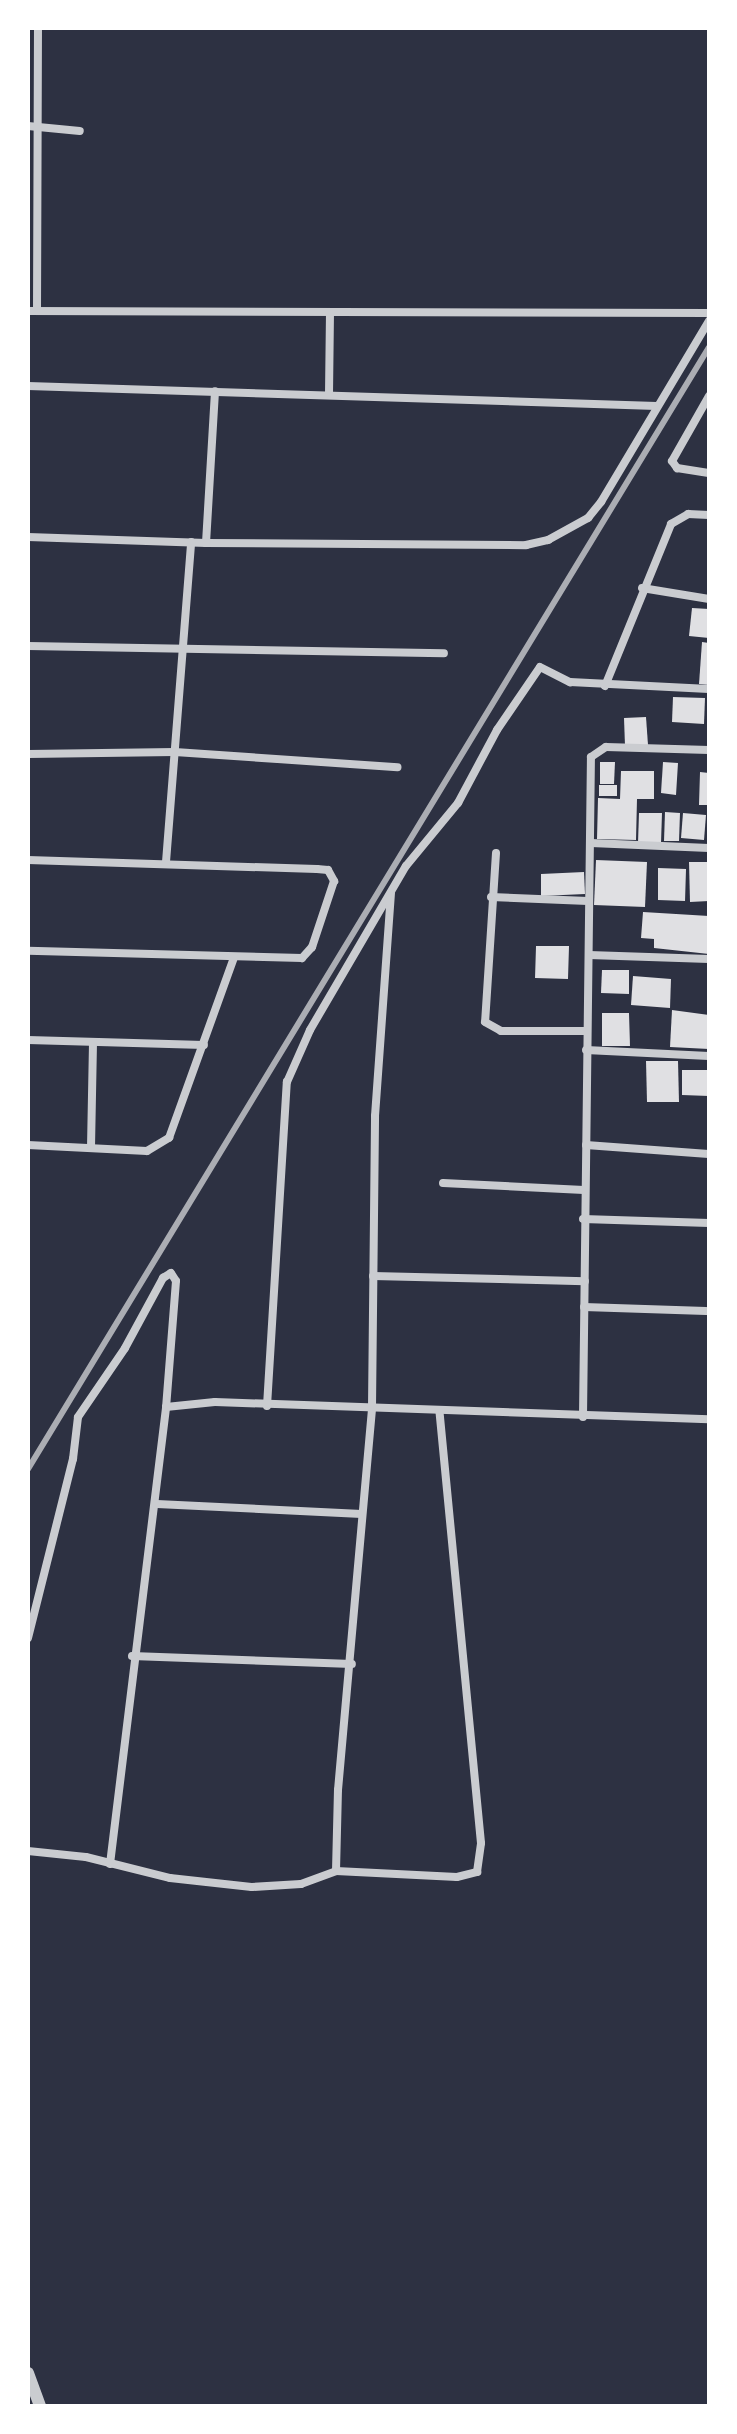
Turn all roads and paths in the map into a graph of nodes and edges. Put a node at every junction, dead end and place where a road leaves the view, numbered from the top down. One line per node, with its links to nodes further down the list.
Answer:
1 (38, 28): 2 (street)
2 (33, 126): 3 (street); 4 (street)
3 (80, 131)
4 (32, 311): 6 (street)
5 (709, 313): 6 (street)
6 (330, 314): 10 (street)
7 (709, 321): 12 (street)
8 (28, 386): 9 (street)
9 (215, 391): 10 (street); 17 (street)
10 (329, 394): 12 (street)
11 (709, 396): 13 (street)
12 (657, 406): 17 (street)
13 (709, 473)
14 (709, 515): 18 (street)
15 (28, 537): 16 (street)
16 (191, 542): 17 (street); 21 (street)
17 (206, 543)
18 (642, 588): 19 (street); 23 (street)
19 (709, 599)
20 (28, 646): 21 (street)
21 (185, 651): 22 (street); 26 (street)
22 (444, 653)
23 (605, 686): 24 (street); 34 (street)
24 (709, 689)
25 (709, 750): 29 (street)
26 (175, 752): 27 (street); 28 (street); 33 (street)
27 (28, 754)
28 (397, 767)
29 (591, 843): 30 (street); 36 (street)
30 (709, 848)
31 (496, 853): 35 (street)
32 (28, 860): 33 (street)
33 (166, 862): 39 (street)
34 (391, 892): 55 (street); 59 (street)
35 (491, 897): 36 (street); 41 (street)
36 (588, 901): 38 (street)
37 (28, 951): 39 (street)
38 (589, 955): 40 (street); 41 (street)
39 (234, 957): 44 (street)
40 (709, 959)
41 (586, 1031): 45 (street)
42 (28, 1040): 43 (street)
43 (93, 1042): 44 (street); 49 (street)
44 (204, 1045): 49 (street)
45 (586, 1050): 46 (street); 48 (street)
46 (709, 1056)
47 (28, 1145): 49 (street)
48 (586, 1145): 50 (street); 52 (street)
49 (91, 1147)
50 (709, 1154)
51 (443, 1183): 52 (street)
52 (584, 1190): 53 (street)
53 (583, 1219): 54 (street); 56 (street)
54 (709, 1223)
55 (373, 1276): 56 (street); 61 (street)
56 (585, 1281): 57 (street)
57 (584, 1307): 58 (street); 63 (street)
58 (706, 1311)
59 (267, 1406): 60 (street); 61 (street)
60 (166, 1407): 65 (street); 67 (street)
61 (372, 1407): 62 (street); 66 (street)
62 (439, 1410): 63 (street); 72 (street)
63 (583, 1417): 64 (street)
64 (709, 1419)
65 (157, 1504): 66 (street); 68 (street)
66 (362, 1514): 69 (street)
67 (28, 1638)
68 (132, 1656): 69 (street); 71 (street)
69 (352, 1664): 72 (street)
70 (28, 1851): 71 (street)
71 (110, 1864): 72 (street)
72 (336, 1871)
73 (28, 2373): 74 (street)
74 (40, 2406)

